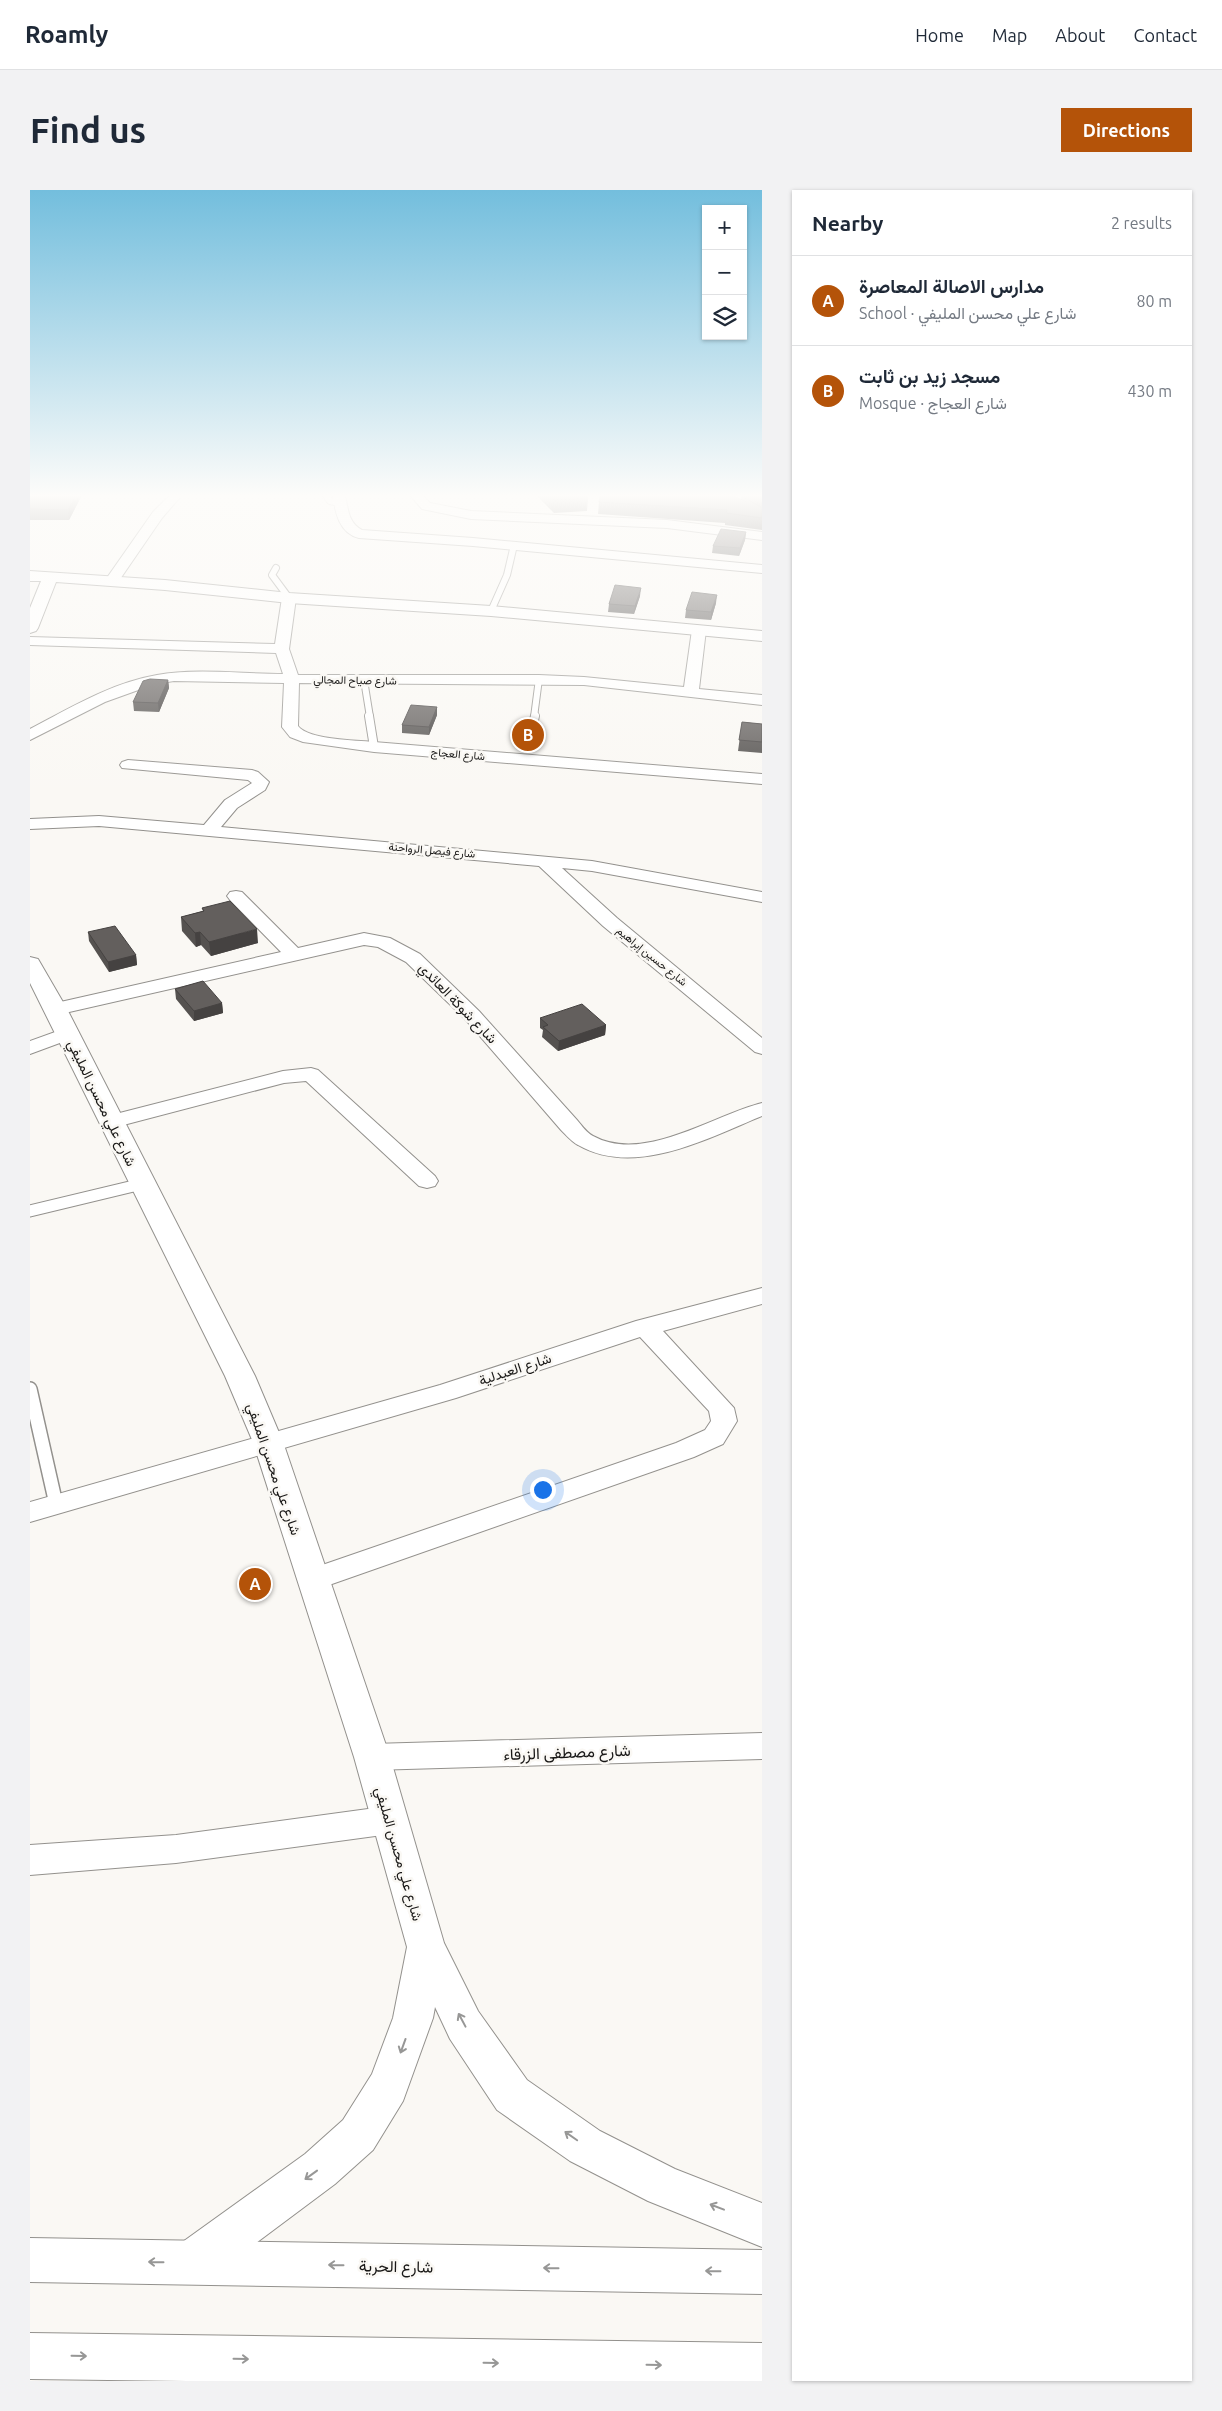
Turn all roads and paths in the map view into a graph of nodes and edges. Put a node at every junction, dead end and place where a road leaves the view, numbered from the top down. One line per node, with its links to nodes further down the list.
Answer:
1 (42, 597): 6 (main road)
2 (281, 597): 4 (main road)
3 (497, 597): 5 (lane)
4 (289, 598): 5 (main road); 10 (street, شارع العجاج)
5 (491, 612): 7 (main road)
6 (31, 625)
7 (699, 630): 8 (main road); 14 (street)
8 (762, 636)
9 (30, 641): 10 (street)
10 (282, 649): 12 (street, شارع العجاج)
11 (539, 678): 13 (street, شارع صياح المجالي); 14 (street, شارع صياح المجالي); 16 (lane)
12 (292, 679): 13 (street, شارع صياح المجالي); 17 (street, شارع صياح المجالي); 18 (street, شارع العجاج)
13 (364, 680): 18 (lane)
14 (691, 692): 15 (street, شارع صياح المجالي)
15 (762, 700)
16 (534, 720)
17 (30, 734)
18 (374, 747): 20 (street, شارع العجاج)
19 (128, 765): 24 (street)
20 (762, 779)
21 (30, 810): 22 (street, شارع فيصل الرواحنة)
22 (99, 821): 23 (street, شارع فيصل الرواحنة); 24 (street, شارع فيصل الرواحنة)
23 (30, 824)
24 (208, 831): 25 (street, شارع فيصل الرواحنة)
25 (544, 861): 27 (street, شارع فيصل الرواحنة); 32 (street, شارع حسين إبراهيم)
26 (236, 896): 28 (street)
27 (762, 897)
28 (294, 955): 30 (street, شارع شوكة العائدي); 33 (street, شارع شوكة العائدي)
29 (30, 964): 30 (main road, شارع علي محسن المليفي)
30 (62, 1021): 31 (street, شارع شوكة العائدي); 34 (main road, شارع علي محسن المليفي)
31 (30, 1048)
32 (762, 1048)
33 (762, 1109)
34 (112, 1122): 35 (street); 36 (main road, شارع علي محسن المليفي)
35 (427, 1181)
36 (142, 1184): 37 (lane); 41 (main road, شارع علي محسن المليفي)
37 (30, 1211)
38 (762, 1296): 39 (street, شارع العبدلية)
39 (645, 1327): 41 (street, شارع العبدلية); 44 (street)
40 (30, 1389): 42 (lane)
41 (268, 1442): 42 (street, شارع العبدلية); 44 (main road, شارع علي محسن المليفي)
42 (56, 1504): 43 (street, شارع العبدلية)
43 (30, 1512)
44 (312, 1580): 46 (main road, شارع علي محسن المليفي)
45 (762, 1746): 46 (street, شارع مصطفى الزرقاء)
46 (372, 1757): 47 (main road, شارع علي محسن المليفي)
47 (390, 1820): 48 (street); 49 (main road, شارع علي محسن المليفي)
48 (30, 1860)
49 (426, 1947): 50 (main road, شارع علي محسن المليفي, one-way to 49); 52 (main road, شارع علي محسن المليفي, one-way to 52)
50 (762, 2225)
51 (30, 2260): 52 (main road, شارع الحرية, one-way to 51)
52 (193, 2262): 53 (main road, شارع الحرية, one-way to 52)
53 (762, 2272)
54 (30, 2356): 56 (main road, one-way to 56)
55 (762, 2368): 56 (main road, one-way to 55); 57 (main road)
56 (435, 2371)
57 (731, 2381)

